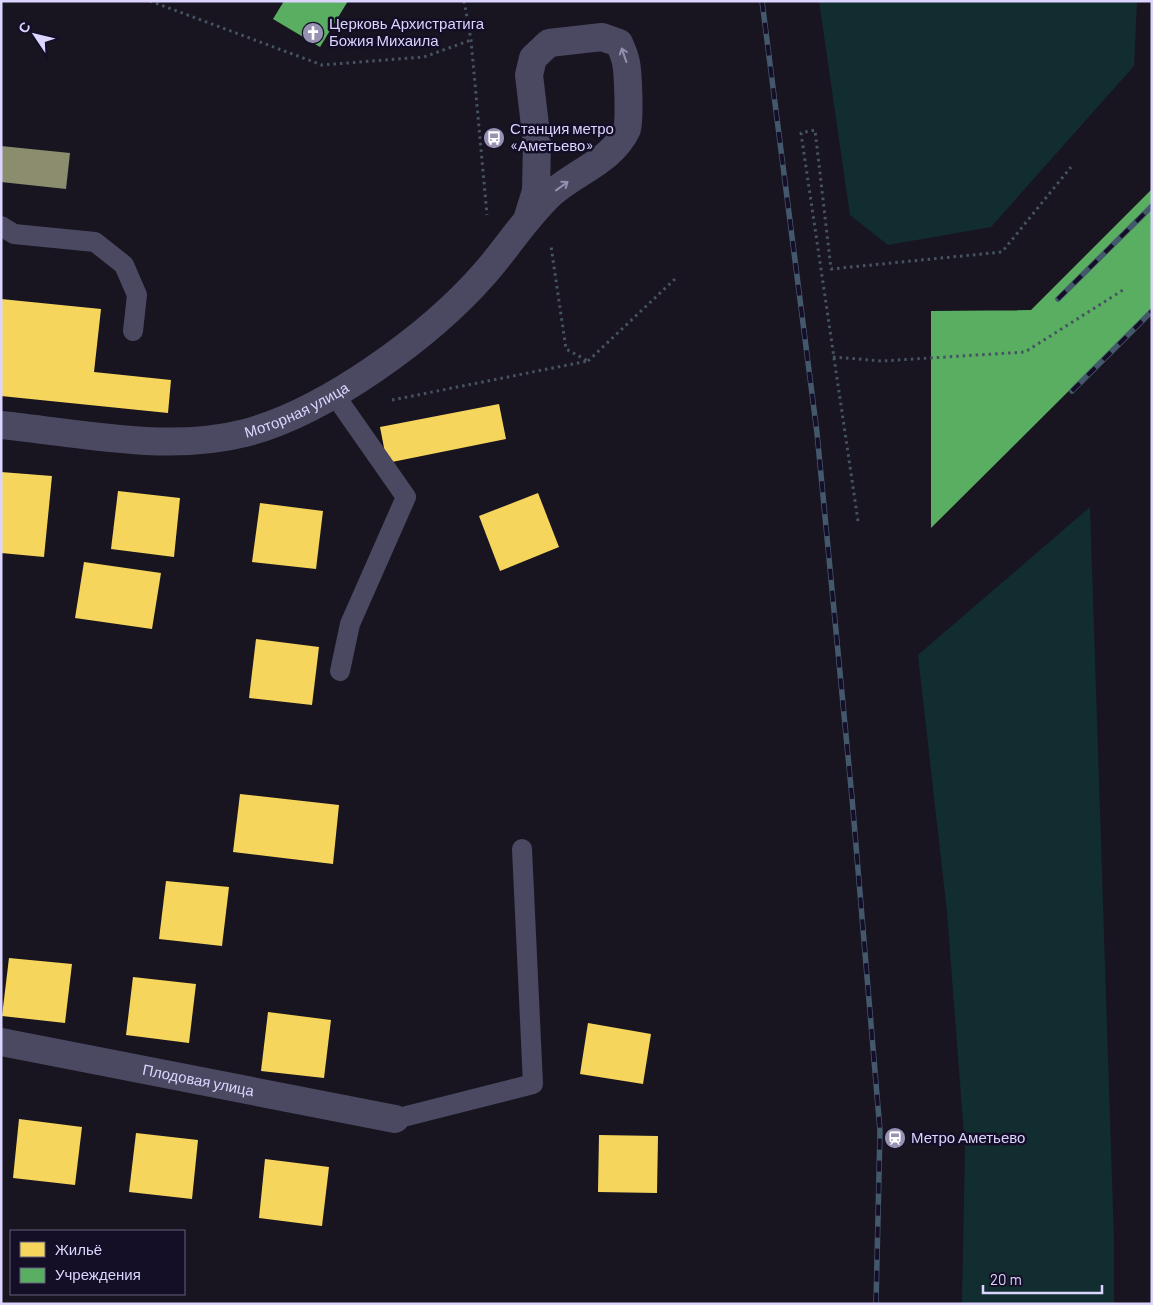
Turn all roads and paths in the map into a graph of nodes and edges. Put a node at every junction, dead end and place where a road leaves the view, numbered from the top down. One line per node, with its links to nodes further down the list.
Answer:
1 (150, 1): 3 (path)
2 (464, 1): 3 (path)
3 (471, 40): 5 (path)
4 (1071, 167): 10 (path)
5 (527, 220): 5 (street, Моторная улица, one-way to 5); 11 (path); 12 (street, Моторная улица)
6 (1, 226): 9 (lane)
7 (676, 278): 11 (path)
8 (1123, 290): 10 (path)
9 (133, 331)
10 (833, 357): 14 (path)
11 (588, 361): 12 (path)
12 (339, 402): 13 (street, Моторная улица); 15 (lane)
13 (1, 425)
14 (858, 521)
15 (340, 672)
16 (522, 849): 18 (lane)
17 (1, 1042): 18 (street, Плодовая улица)
18 (395, 1119)

